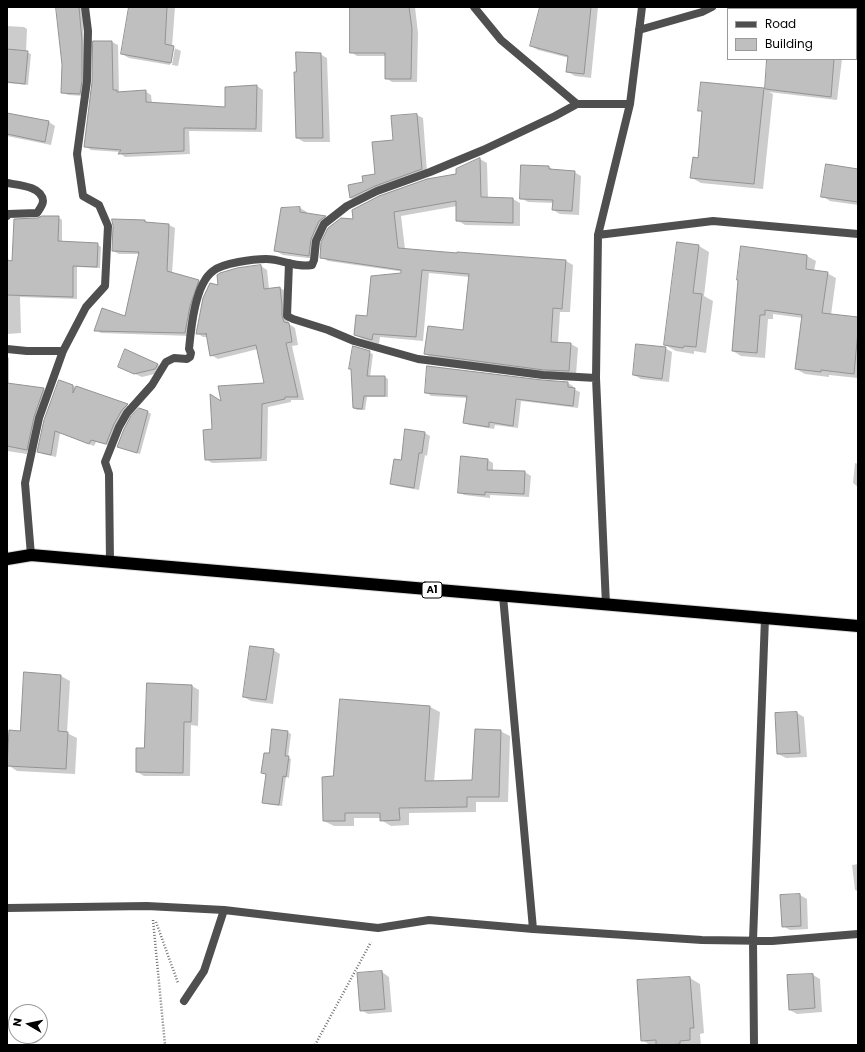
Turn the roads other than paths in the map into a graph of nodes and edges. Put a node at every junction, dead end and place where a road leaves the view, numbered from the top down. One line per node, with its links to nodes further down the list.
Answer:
1 (85, 7): 14 (street)
2 (474, 7): 6 (street)
3 (642, 7): 5 (street)
4 (712, 7): 5 (street)
5 (639, 30): 7 (street)
6 (577, 104): 7 (street); 12 (street)
7 (630, 104): 11 (street)
8 (7, 183): 9 (street)
9 (7, 216)
10 (858, 234): 11 (street)
11 (598, 235): 15 (street)
12 (289, 263): 15 (street); 18 (street)
13 (7, 349): 14 (street)
14 (63, 351): 16 (street)
15 (596, 378): 20 (street)
16 (31, 555): 17 (highway, A1); 18 (highway, A1)
17 (7, 559)
18 (110, 562): 19 (highway, A1)
19 (503, 596): 20 (highway, A1); 25 (street)
20 (606, 605): 21 (highway, A1)
21 (765, 618): 22 (highway, A1); 27 (street)
22 (858, 626)
23 (7, 908): 24 (street)
24 (224, 910): 25 (street); 28 (street)
25 (533, 929): 27 (street)
26 (858, 934): 27 (street)
27 (752, 940): 29 (street)
28 (184, 1001)
29 (754, 1045)

